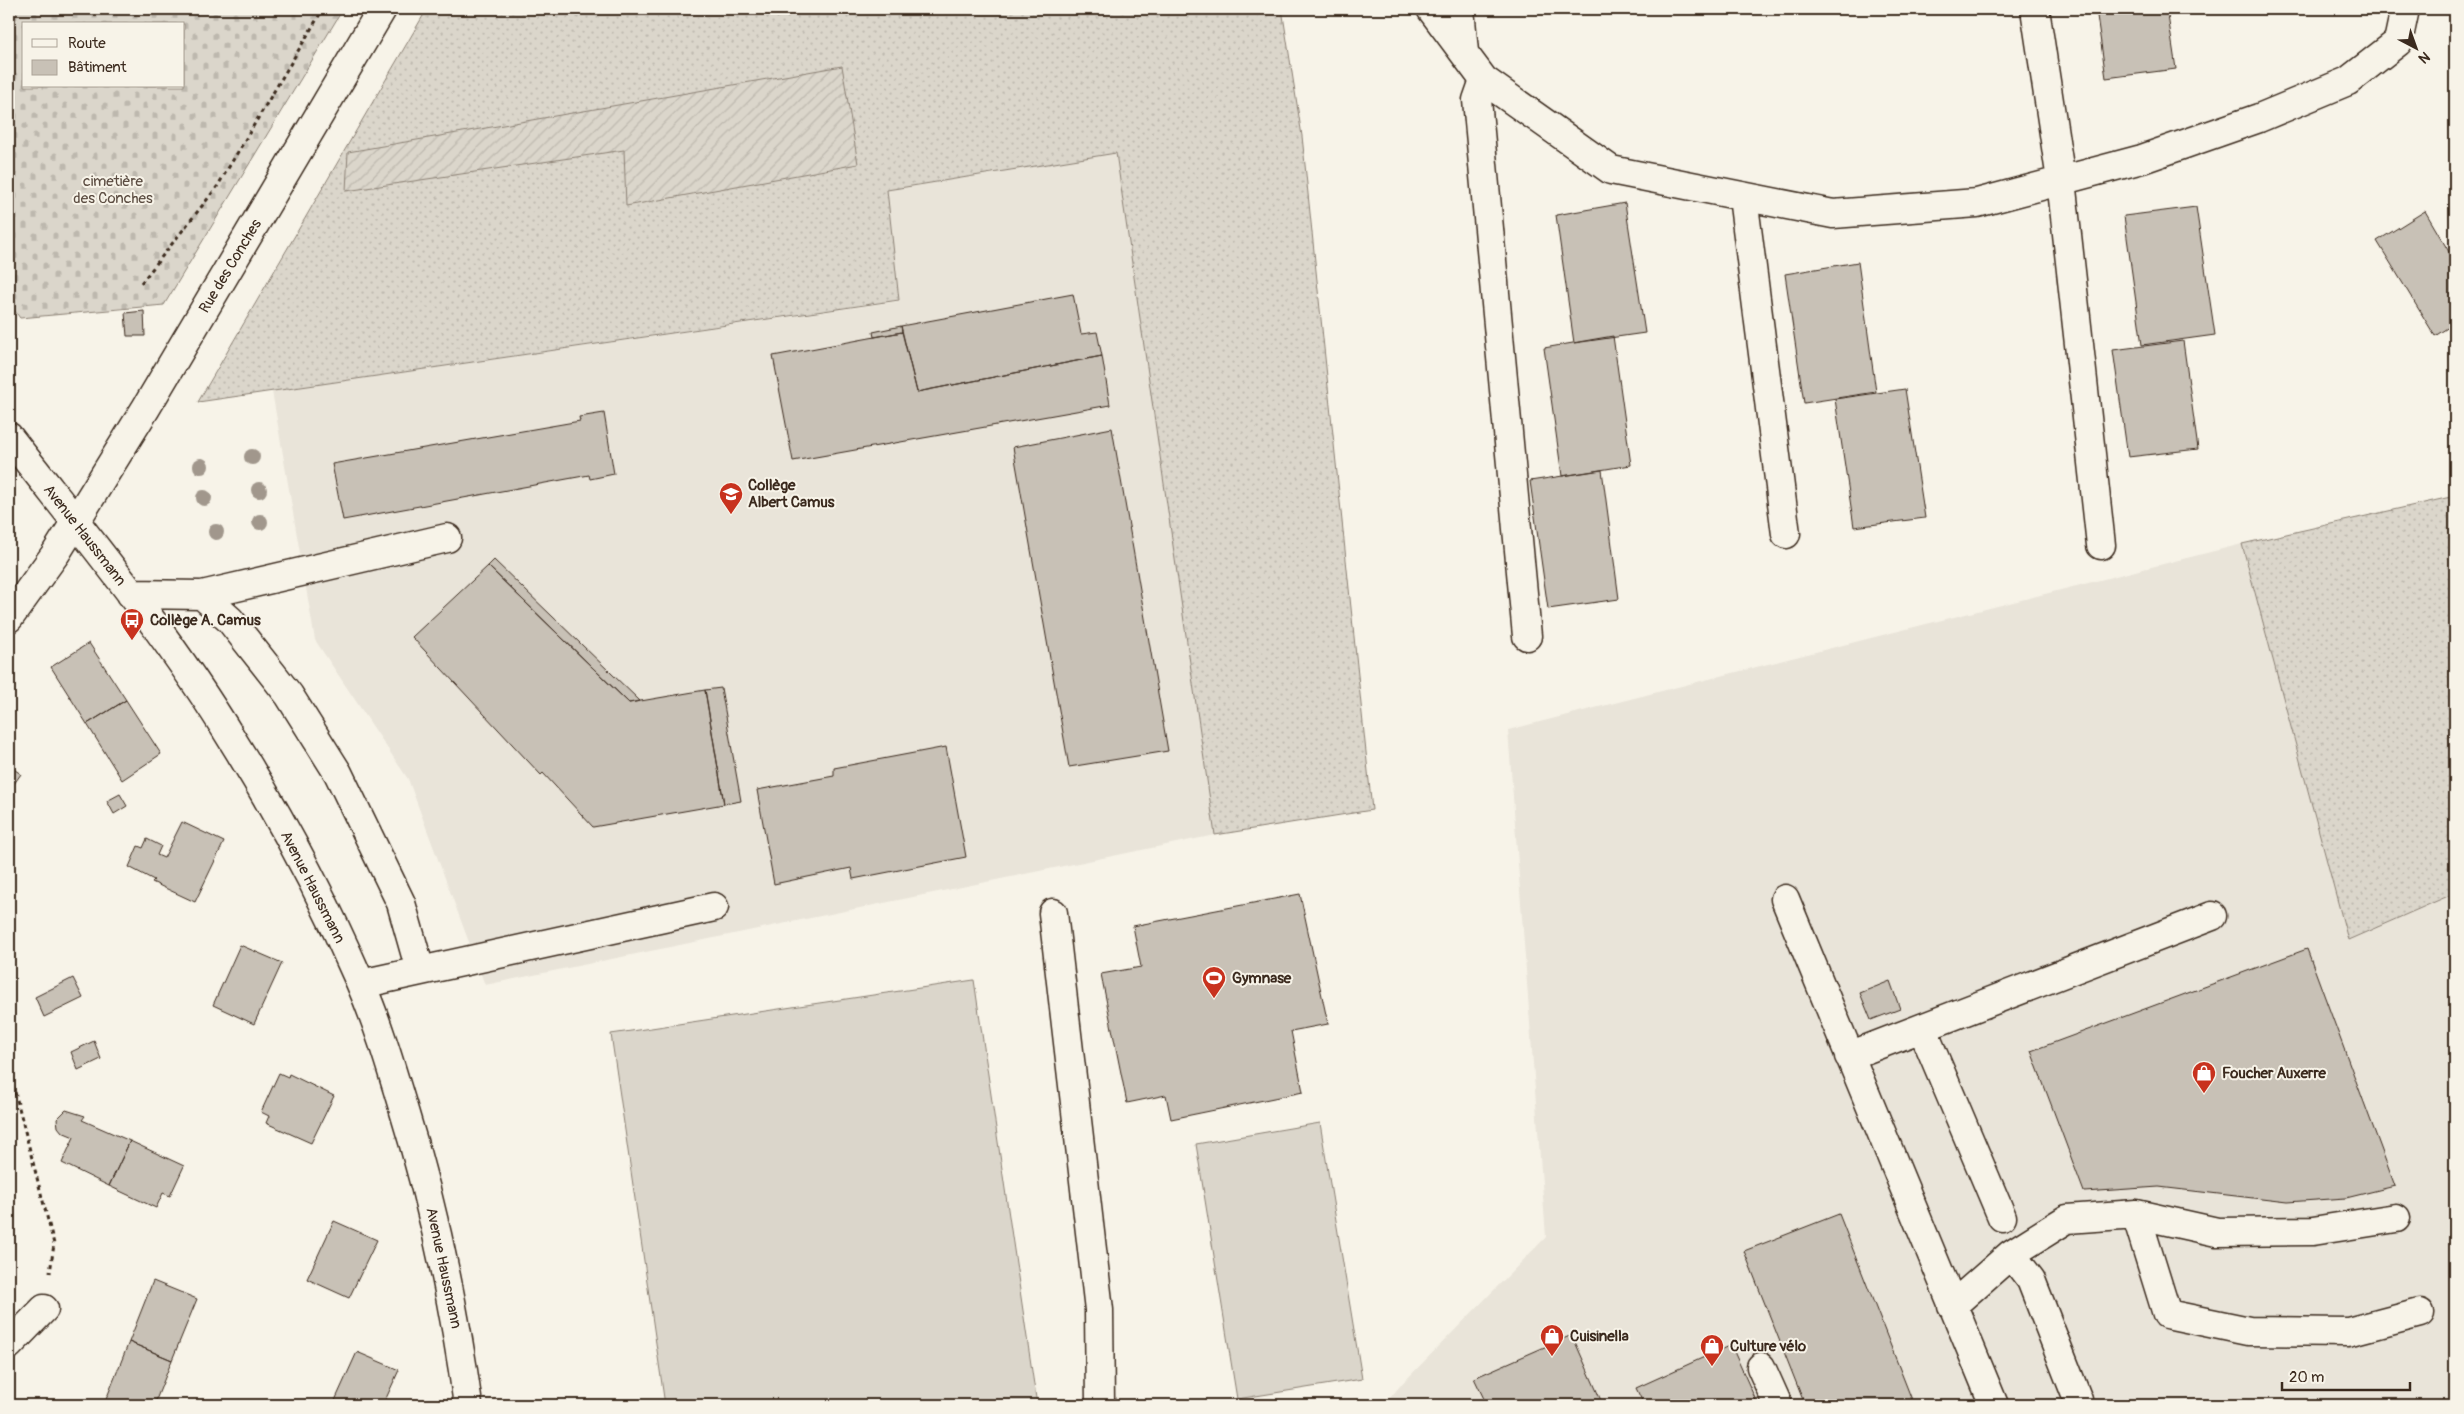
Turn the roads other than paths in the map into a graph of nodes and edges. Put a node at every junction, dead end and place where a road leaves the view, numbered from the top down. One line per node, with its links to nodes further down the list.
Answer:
1 (382, 9): 11 (street, Rue des Conches)
2 (1431, 9): 6 (street)
3 (1460, 9): 6 (street)
4 (2035, 9): 8 (street)
5 (2406, 9): 8 (street)
6 (1464, 53): 7 (street)
7 (1484, 80): 9 (street); 18 (street)
8 (2061, 180): 9 (street); 14 (street)
9 (1743, 197): 12 (street)
10 (9, 438): 11 (street, Avenue Haussmann)
11 (76, 523): 15 (street, Avenue Haussmann); 17 (street, Rue des Conches)
12 (1786, 534)
13 (447, 538): 16 (street)
14 (2101, 544)
15 (130, 594): 16 (street); 24 (street, Avenue Haussmann)
16 (202, 595): 23 (street)
17 (9, 618)
18 (1527, 636)
19 (1785, 899): 26 (street)
20 (714, 907): 23 (street)
21 (1053, 913): 38 (street)
22 (2212, 916): 25 (street)
23 (420, 970): 24 (street)
24 (361, 984): 37 (street, Avenue Haussmann)
25 (1922, 1028): 26 (street); 28 (street)
26 (1849, 1056): 31 (street)
27 (2136, 1214): 29 (street); 30 (street); 33 (street)
28 (2002, 1217)
29 (2396, 1218)
30 (2011, 1254): 31 (street); 36 (street)
31 (1952, 1306): 40 (street)
32 (44, 1309): 34 (street)
33 (2420, 1313)
34 (9, 1345)
35 (1761, 1367): 39 (street)
36 (2078, 1400)
37 (468, 1405)
38 (1100, 1405)
39 (1778, 1405)
40 (1994, 1405)

